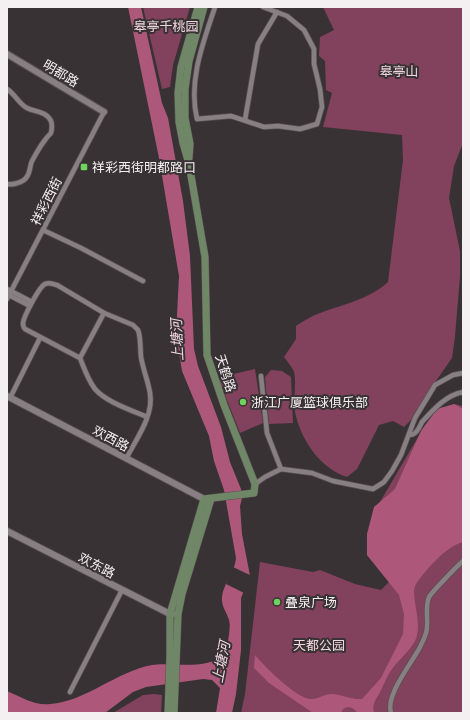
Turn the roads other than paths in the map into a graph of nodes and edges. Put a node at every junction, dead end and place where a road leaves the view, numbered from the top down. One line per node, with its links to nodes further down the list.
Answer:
1 (198, 7): 10 (main road, 天鹤路)
2 (204, 7): 10 (main road, 天鹤路)
3 (215, 7): 9 (street)
4 (263, 7): 5 (street)
5 (276, 12): 9 (street); 9 (street)
6 (7, 54): 8 (street, 明都路)
7 (7, 89): 11 (street)
8 (104, 112): 12 (street, 祥彩西街)
9 (245, 120)
10 (189, 164): 27 (main road, 天鹤路)
11 (7, 184)
12 (44, 230): 13 (street); 14 (street, 祥彩西街)
13 (143, 281)
14 (8, 294): 15 (street)
15 (31, 304): 16 (street); 17 (street)
16 (104, 312): 18 (street); 23 (street)
17 (40, 338): 18 (street); 22 (street)
18 (80, 358): 23 (street)
19 (463, 373): 24 (street)
20 (261, 376): 26 (street)
21 (463, 392): 24 (street)
22 (9, 397): 25 (street, 欢西路)
23 (147, 417): 25 (street)
24 (409, 434): 26 (street)
25 (126, 459): 28 (street, 欢西路)
26 (281, 469): 27 (street)
27 (255, 484): 28 (main road)
28 (208, 499): 32 (main road); 33 (main road)
29 (7, 531): 31 (street, 欢东路)
30 (463, 561): 38 (street)
31 (122, 590): 32 (street, 欢东路); 35 (street)
32 (170, 614): 33 (street, 欢东路); 34 (main road)
33 (178, 614): 34 (main road)
34 (173, 656): 36 (main road); 37 (main road)
35 (70, 692)
36 (168, 713)
37 (174, 713)
38 (391, 713)

